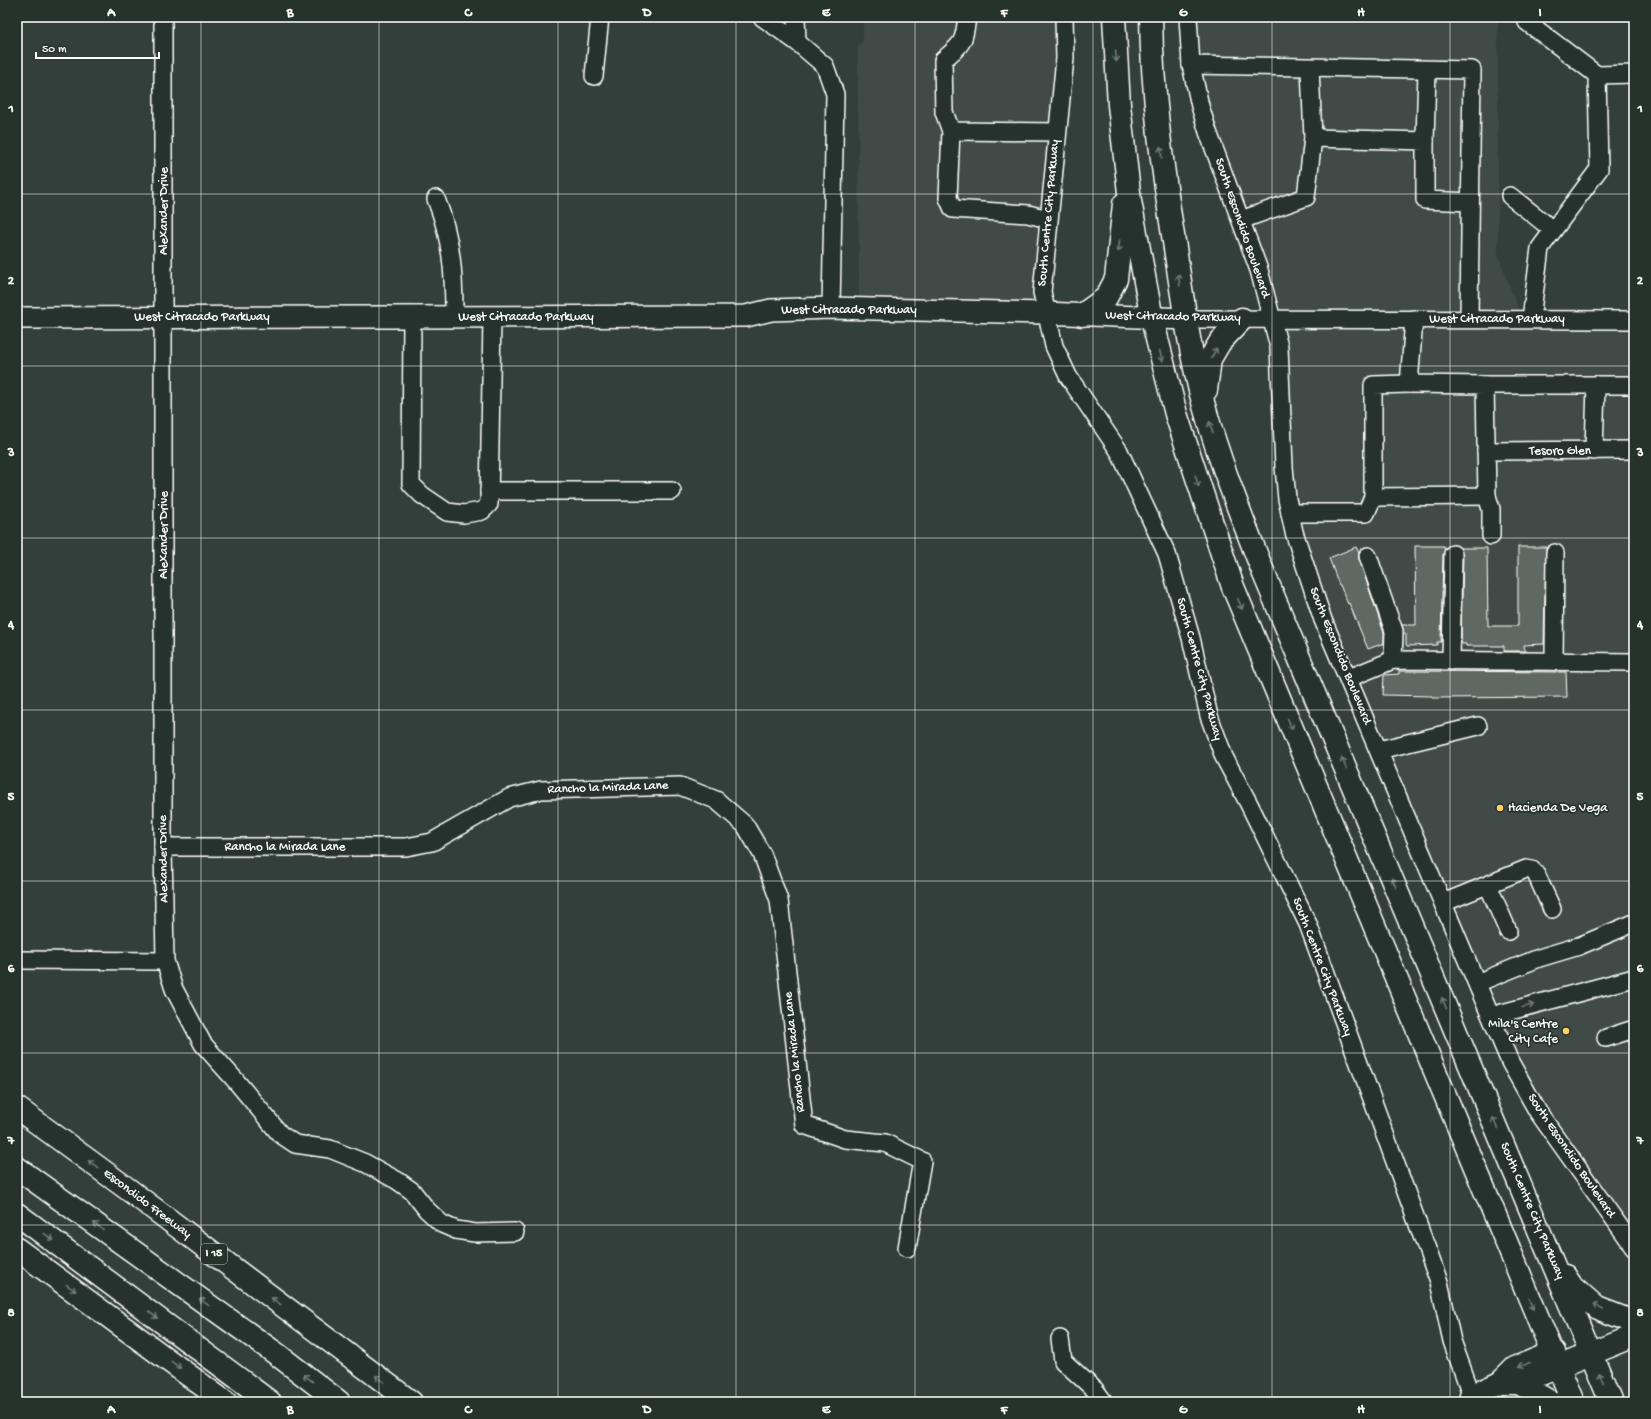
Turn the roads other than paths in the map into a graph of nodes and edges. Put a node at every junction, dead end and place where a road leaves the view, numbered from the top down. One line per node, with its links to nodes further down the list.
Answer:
1 (164, 17): 33 (street, Alexander Drive)
2 (600, 17): 17 (street)
3 (762, 17): 11 (street)
4 (796, 17): 11 (street)
5 (967, 17): 18 (street)
6 (1064, 17): 19 (street, South Centre City Parkway)
7 (1114, 17): 22 (highway, one-way to 22)
8 (1151, 17): 38 (highway, South Centre City Parkway, one-way to 8)
9 (1188, 17): 12 (street, South Escondido Boulevard)
10 (1527, 17): 16 (street)
11 (797, 42): 29 (street)
12 (1191, 66): 13 (street); 27 (street, South Escondido Boulevard)
13 (1310, 68): 14 (street); 20 (street)
14 (1427, 70): 21 (street); 25 (street)
15 (1634, 74): 16 (street)
16 (1597, 75): 28 (street)
17 (594, 76)
18 (951, 131): 19 (street); 26 (street)
19 (1057, 132): 26 (street, South Centre City Parkway)
20 (1313, 138): 21 (street); 27 (street)
21 (1425, 141): 25 (street)
22 (1128, 180): 31 (highway, one-way to 31); 37 (highway)
23 (1510, 196): 28 (street)
24 (436, 199): 32 (street)
25 (1470, 202): 42 (street)
26 (1048, 219): 30 (street, South Centre City Parkway)
27 (1241, 220): 40 (street, South Escondido Boulevard)
28 (1553, 230): 43 (street)
29 (832, 308): 30 (main road, West Citracado Parkway); 34 (main road, West Citracado Parkway)
30 (1046, 313): 31 (main road, West Citracado Parkway); 96 (street, South Centre City Parkway)
31 (1082, 315): 37 (main road, West Citracado Parkway)
32 (454, 316): 34 (main road, West Citracado Parkway); 36 (main road, West Citracado Parkway)
33 (164, 317): 35 (main road, West Citracado Parkway); 36 (main road, West Citracado Parkway); 69 (street, Alexander Drive)
34 (492, 317): 53 (street)
35 (17, 318)
36 (412, 318): 53 (street)
37 (1152, 318): 38 (main road, West Citracado Parkway); 94 (highway, one-way to 94)
38 (1185, 319): 39 (street, West Citracado Parkway); 49 (highway, South Centre City Parkway)
39 (1242, 319): 40 (street, West Citracado Parkway); 49 (highway, one-way to 39)
40 (1272, 319): 41 (street, West Citracado Parkway); 57 (street, South Escondido Boulevard)
41 (1414, 319): 42 (street, West Citracado Parkway); 45 (street)
42 (1469, 319): 43 (street, West Citracado Parkway)
43 (1531, 319): 44 (street, West Citracado Parkway)
44 (1634, 320)
45 (1409, 384): 46 (street); 56 (street)
46 (1485, 385): 47 (street); 51 (street)
47 (1596, 385): 48 (street); 52 (street)
48 (1634, 385)
49 (1204, 405): 89 (highway, South Centre City Parkway, one-way to 49)
50 (1634, 450): 52 (street, Tesoro Glen)
51 (1486, 451): 52 (street, Tesoro Glen); 55 (street)
52 (1594, 451)
53 (489, 491): 54 (street)
54 (672, 491)
55 (1487, 496): 56 (street); 58 (street)
56 (1373, 497): 57 (street)
57 (1290, 513): 66 (street, South Escondido Boulevard)
58 (1491, 536)
59 (1555, 553): 64 (street)
60 (1453, 554): 63 (street)
61 (1368, 556): 62 (street)
62 (1393, 660): 63 (street); 66 (street)
63 (1451, 661): 64 (street)
64 (1554, 661): 65 (street)
65 (1634, 662)
66 (1349, 678): 68 (street, South Escondido Boulevard)
67 (1478, 726): 68 (street)
68 (1379, 750): 71 (street, South Escondido Boulevard)
69 (163, 847): 76 (street, Alexander Drive); 87 (street, Rancho la Mirada Lane)
70 (1488, 885): 71 (street); 72 (street); 74 (street)
71 (1443, 903): 78 (street, South Escondido Boulevard)
72 (1552, 909)
73 (1634, 923): 78 (street)
74 (1508, 931)
75 (17, 960): 76 (street)
76 (165, 961): 85 (street, Alexander Drive)
77 (1634, 978): 79 (street, one-way to 77)
78 (1477, 983): 79 (street, South Escondido Boulevard)
79 (1491, 1016): 86 (street, South Escondido Boulevard)
80 (1634, 1029): 81 (street)
81 (1606, 1038)
82 (17, 1108): 100 (highway, Escondido Freeway / I 15, one-way to 82)
83 (17, 1168): 99 (highway, one-way to 83)
84 (17, 1214): 98 (highway, one-way to 98)
85 (515, 1232)
86 (1634, 1247)
87 (907, 1248)
88 (17, 1249): 97 (highway, one-way to 97)
89 (1553, 1261): 90 (highway, one-way to 89); 93 (highway, South Centre City Parkway)
90 (1634, 1321)
91 (1634, 1334): 93 (highway)
92 (1060, 1339): 101 (street)
93 (1588, 1347): 94 (highway); 104 (highway, South Centre City Parkway, one-way to 93)
94 (1555, 1360): 95 (highway); 103 (highway)
95 (1509, 1383): 96 (highway); 102 (highway)
96 (1472, 1399)
97 (225, 1402)
98 (270, 1402)
99 (339, 1402)
100 (411, 1402)
101 (1104, 1402)
102 (1550, 1402)
103 (1573, 1402)
104 (1611, 1402)

